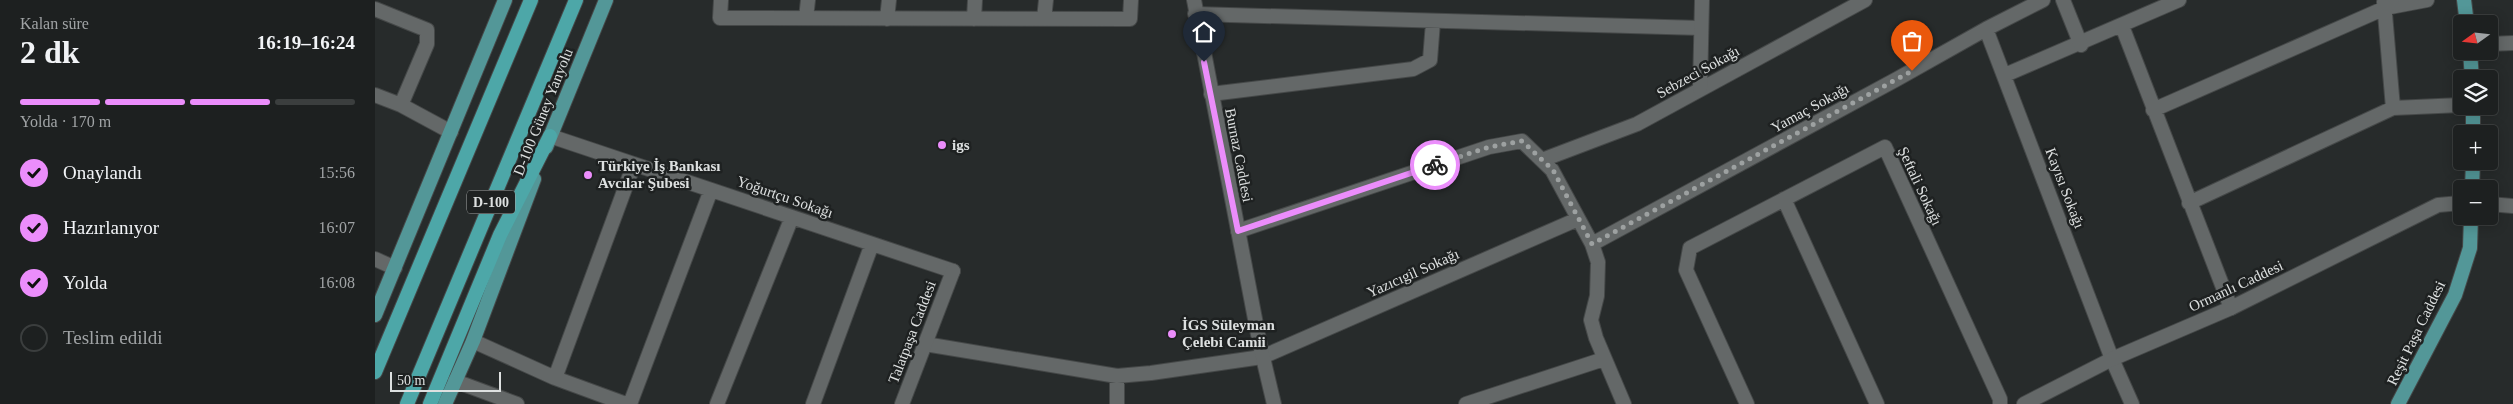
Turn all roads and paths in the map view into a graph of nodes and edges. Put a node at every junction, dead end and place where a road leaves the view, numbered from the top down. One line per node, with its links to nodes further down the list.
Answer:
1 (505, 0): 41 (main road)
2 (531, 0): 67 (highway, D-100)
3 (576, 0): 71 (highway, D-100)
4 (606, 0): 42 (main road, D-100 Güney Yanyolu)
5 (721, 0): 22 (street)
6 (808, 0): 22 (street)
7 (889, 0): 23 (street)
8 (975, 0): 24 (street)
9 (1046, 0): 25 (street)
10 (1131, 0): 25 (street)
11 (1702, 0): 28 (street)
12 (1865, 0): 34 (street, Sebzeci Sokağı)
13 (2043, 0): 29 (street, Yamaç Sokağı)
14 (2063, 0): 32 (street)
15 (2179, 0): 27 (street)
16 (2427, 0): 18 (street)
17 (2464, 0): 21 (main road)
18 (2384, 4): 39 (street); 40 (street)
19 (1195, 7): 26 (street); 35 (street, Burnaz Caddesi)
20 (375, 9): 37 (street)
21 (2466, 15)
22 (806, 18): 23 (street)
23 (887, 18): 24 (street)
24 (974, 19): 25 (street)
25 (1044, 19)
26 (1433, 22): 28 (street); 35 (street)
27 (2121, 26): 32 (street); 40 (street)
28 (1701, 28): 34 (street)
29 (1986, 28): 33 (street, Kayısı Sokağı); 56 (street, Yamaç Sokağı)
30 (2513, 42): 31 (street)
31 (2498, 43)
32 (2081, 45): 33 (street)
33 (2005, 75): 66 (street, Kayısı Sokağı)
34 (1700, 89): 43 (street, Sebzeci Sokağı)
35 (1211, 94): 54 (street, Burnaz Caddesi)
36 (375, 95): 37 (street)
37 (401, 105): 41 (street)
38 (2453, 105): 39 (street)
39 (2393, 108): 47 (street)
40 (2153, 110): 47 (street)
41 (451, 132): 58 (main road)
42 (550, 136): 44 (street, Yoğurtçu Sokağı); 62 (main road, D-100 Güney Yanyolu); 72 (highway)
43 (1542, 160): 52 (street); 54 (street)
44 (634, 164): 45 (street, Yoğurtçu Sokağı); 69 (street)
45 (711, 190): 51 (street, Yoğurtçu Sokağı); 76 (street)
46 (1784, 199): 84 (street, Şeftali Sokağı); 85 (street); 86 (street, Şeftali Sokağı)
47 (2189, 204): 60 (street)
48 (2453, 204): 60 (street, Ormanlı Caddesi)
49 (2498, 205): 50 (street)
50 (2513, 206)
51 (792, 217): 55 (street, Yoğurtçu Sokağı); 77 (street)
52 (1578, 219): 56 (street); 64 (street, Yazıcıgil Sokağı)
53 (2471, 225): 89 (main road, Reşit Paşa Caddesi)
54 (1238, 231): 64 (street, Burnaz Caddesi)
55 (872, 244): 59 (street, Yoğurtçu Sokağı); 78 (street)
56 (1592, 244): 65 (street)
57 (375, 259): 58 (street)
58 (395, 268): 61 (main road)
59 (953, 271): 63 (street, Talatpaşa Caddesi)
60 (2231, 308): 66 (street, Ormanlı Caddesi)
61 (375, 315)
62 (473, 341): 69 (street); 70 (main road, D-100 Güney Yanyolu)
63 (925, 344): 68 (street, Yazıcıgil Sokağı); 79 (street, Talatpaşa Caddesi)
64 (1262, 357): 68 (street, Yazıcıgil Sokağı); 81 (street, Burnaz Caddesi)
65 (1604, 359): 82 (street); 83 (street)
66 (2112, 359): 87 (street, Ormanlı Caddesi); 88 (street, Kayısı Sokağı)
67 (375, 372)
68 (1117, 376): 80 (street)
69 (555, 378): 75 (street)
70 (455, 381): 73 (main road, D-100 Güney Yanyolu); 74 (street)
71 (407, 404)
72 (430, 404)
73 (445, 404)
74 (517, 404)
75 (626, 404)
76 (630, 404)
77 (717, 404)
78 (813, 404)
79 (902, 404)
80 (1117, 404)
81 (1274, 404)
82 (1466, 404)
83 (1624, 404)
84 (1747, 404)
85 (1877, 404)
86 (2000, 404)
87 (2024, 404)
88 (2132, 404)
89 (2398, 404)

